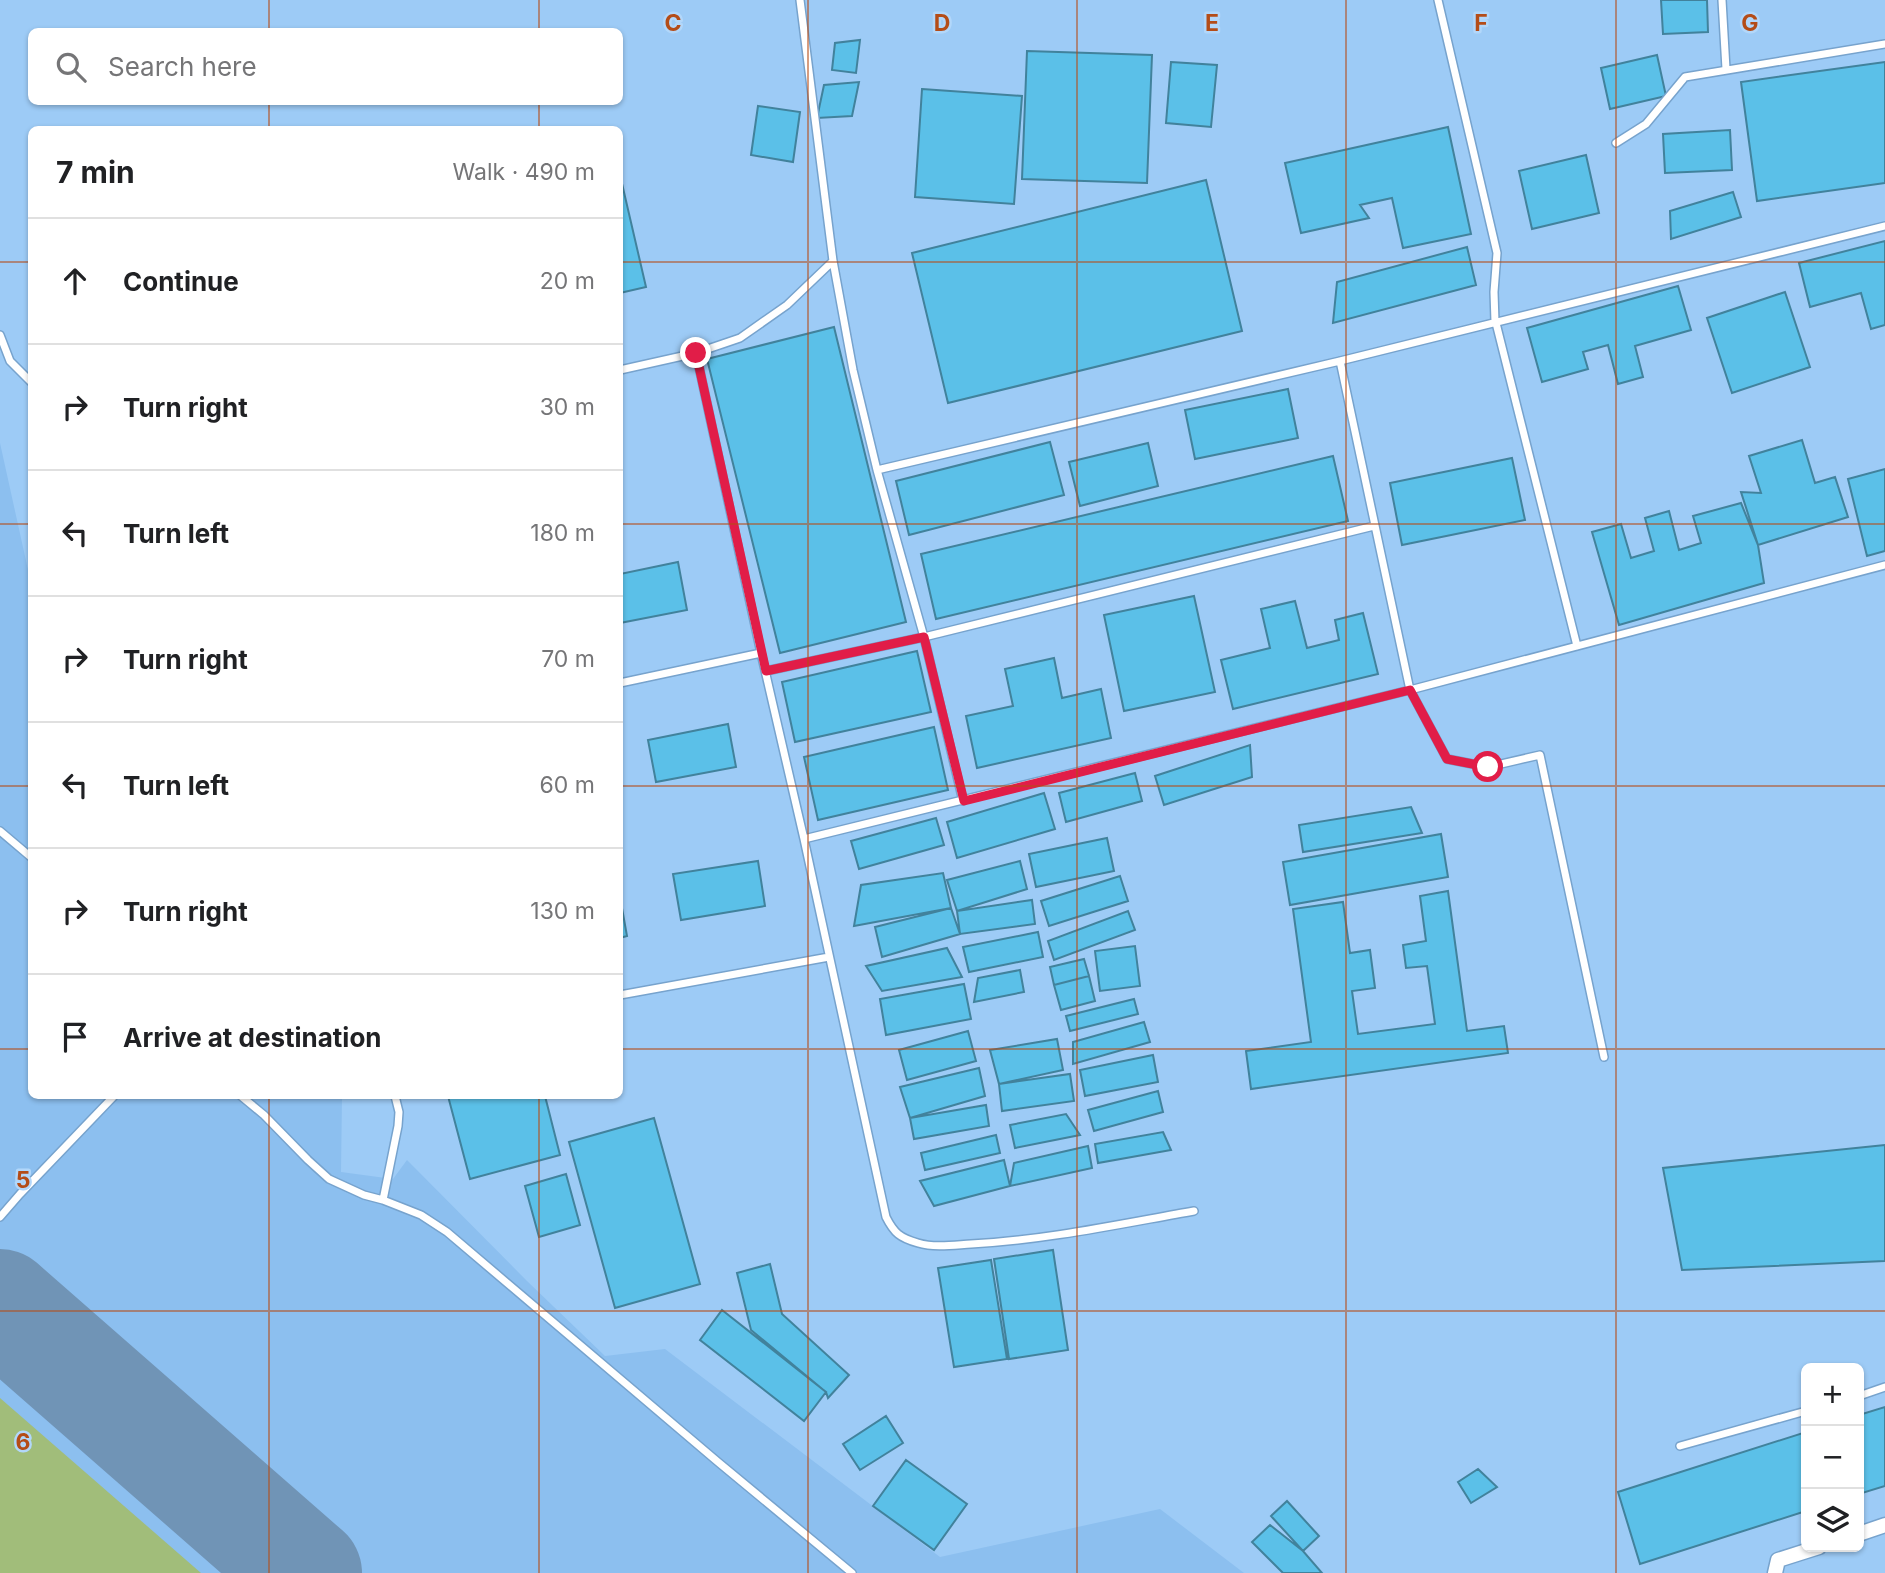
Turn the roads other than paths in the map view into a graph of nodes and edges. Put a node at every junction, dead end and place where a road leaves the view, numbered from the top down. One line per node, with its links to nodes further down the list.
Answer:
1 (800, 0): 8 (lane)
2 (1438, 0): 9 (lane)
3 (1722, 0): 5 (lane)
4 (1885, 44): 5 (lane)
5 (1726, 69): 6 (lane)
6 (1616, 143)
7 (1885, 226): 9 (lane)
8 (833, 261): 11 (lane); 15 (lane)
9 (1495, 322): 12 (lane); 19 (lane)
10 (0, 335): 14 (lane)
11 (696, 353): 13 (lane); 20 (lane)
12 (1340, 361): 15 (lane); 16 (lane)
13 (623, 369)
14 (28, 379)
15 (877, 470): 18 (lane)
16 (1374, 526): 18 (lane); 23 (lane)
17 (1885, 565): 19 (lane)
18 (924, 637): 21 (lane); 24 (lane)
19 (1577, 646): 23 (lane)
20 (761, 653): 21 (lane); 22 (lane)
21 (766, 671): 26 (lane)
22 (623, 682)
23 (1410, 690): 24 (lane); 30 (lane)
24 (964, 801): 26 (lane)
25 (0, 831): 27 (lane)
26 (804, 839): 28 (lane)
27 (28, 855)
28 (829, 957): 29 (lane); 35 (lane)
29 (623, 994)
30 (1604, 1057)
31 (111, 1099): 36 (lane)
32 (245, 1099): 34 (lane)
33 (396, 1099): 34 (lane)
34 (383, 1200): 44 (lane)
35 (1194, 1211)
36 (0, 1217)
37 (1885, 1387): 38 (lane)
38 (1864, 1394)
39 (1801, 1412): 40 (lane)
40 (1680, 1446)
41 (1885, 1525): 42 (street)
42 (1864, 1532)
43 (1803, 1552): 45 (street)
44 (852, 1573)
45 (1775, 1573)

